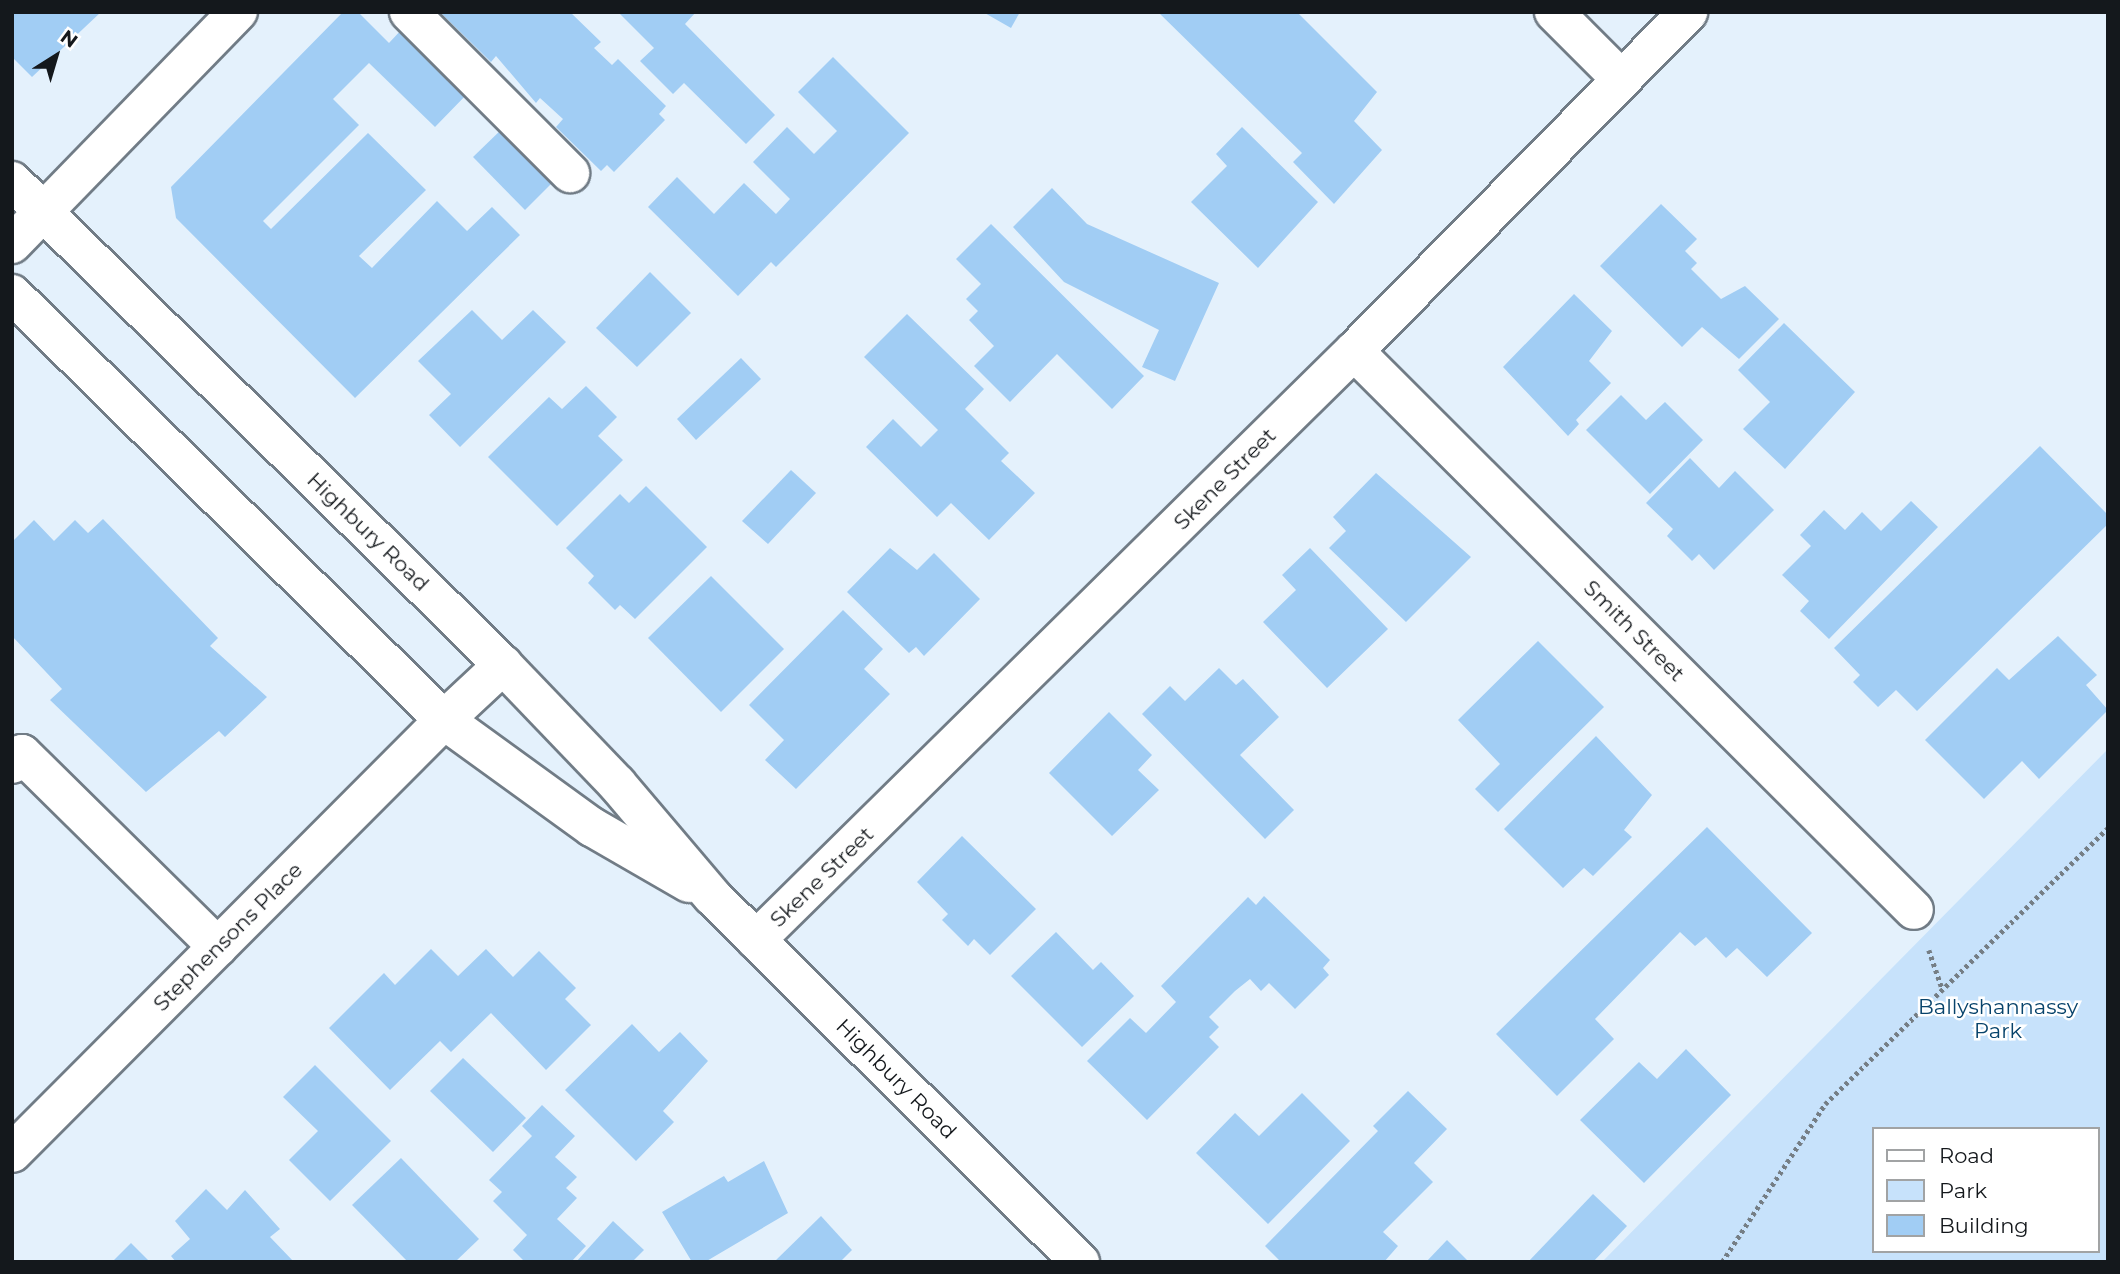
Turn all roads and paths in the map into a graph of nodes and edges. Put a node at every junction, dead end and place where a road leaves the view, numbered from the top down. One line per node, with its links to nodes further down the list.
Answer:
1 (238, 12): 8 (main road)
2 (409, 12): 6 (main road)
3 (1554, 12): 5 (main road)
4 (1688, 12): 5 (main road, Skene Street)
5 (1621, 79): 11 (main road, Skene Street)
6 (570, 173)
7 (12, 181): 8 (main road, Highbury Road)
8 (42, 211): 9 (main road); 12 (main road, Highbury Road)
9 (12, 244)
10 (12, 294): 13 (main road, Highbury Road)
11 (1354, 351): 17 (main road, Smith Street); 18 (main road, Skene Street)
12 (503, 665): 13 (main road, Stephensons Place); 16 (main road, Highbury Road)
13 (444, 720): 16 (main road, Highbury Road); 19 (main road, Stephensons Place)
14 (12, 764): 19 (main road)
15 (2108, 828): 22 (path)
16 (712, 896): 18 (main road, Highbury Road)
17 (1914, 910)
18 (756, 940): 21 (main road, Highbury Road)
19 (218, 947): 20 (main road, Stephensons Place)
20 (12, 1153)
21 (1080, 1262)
22 (1721, 1262)

